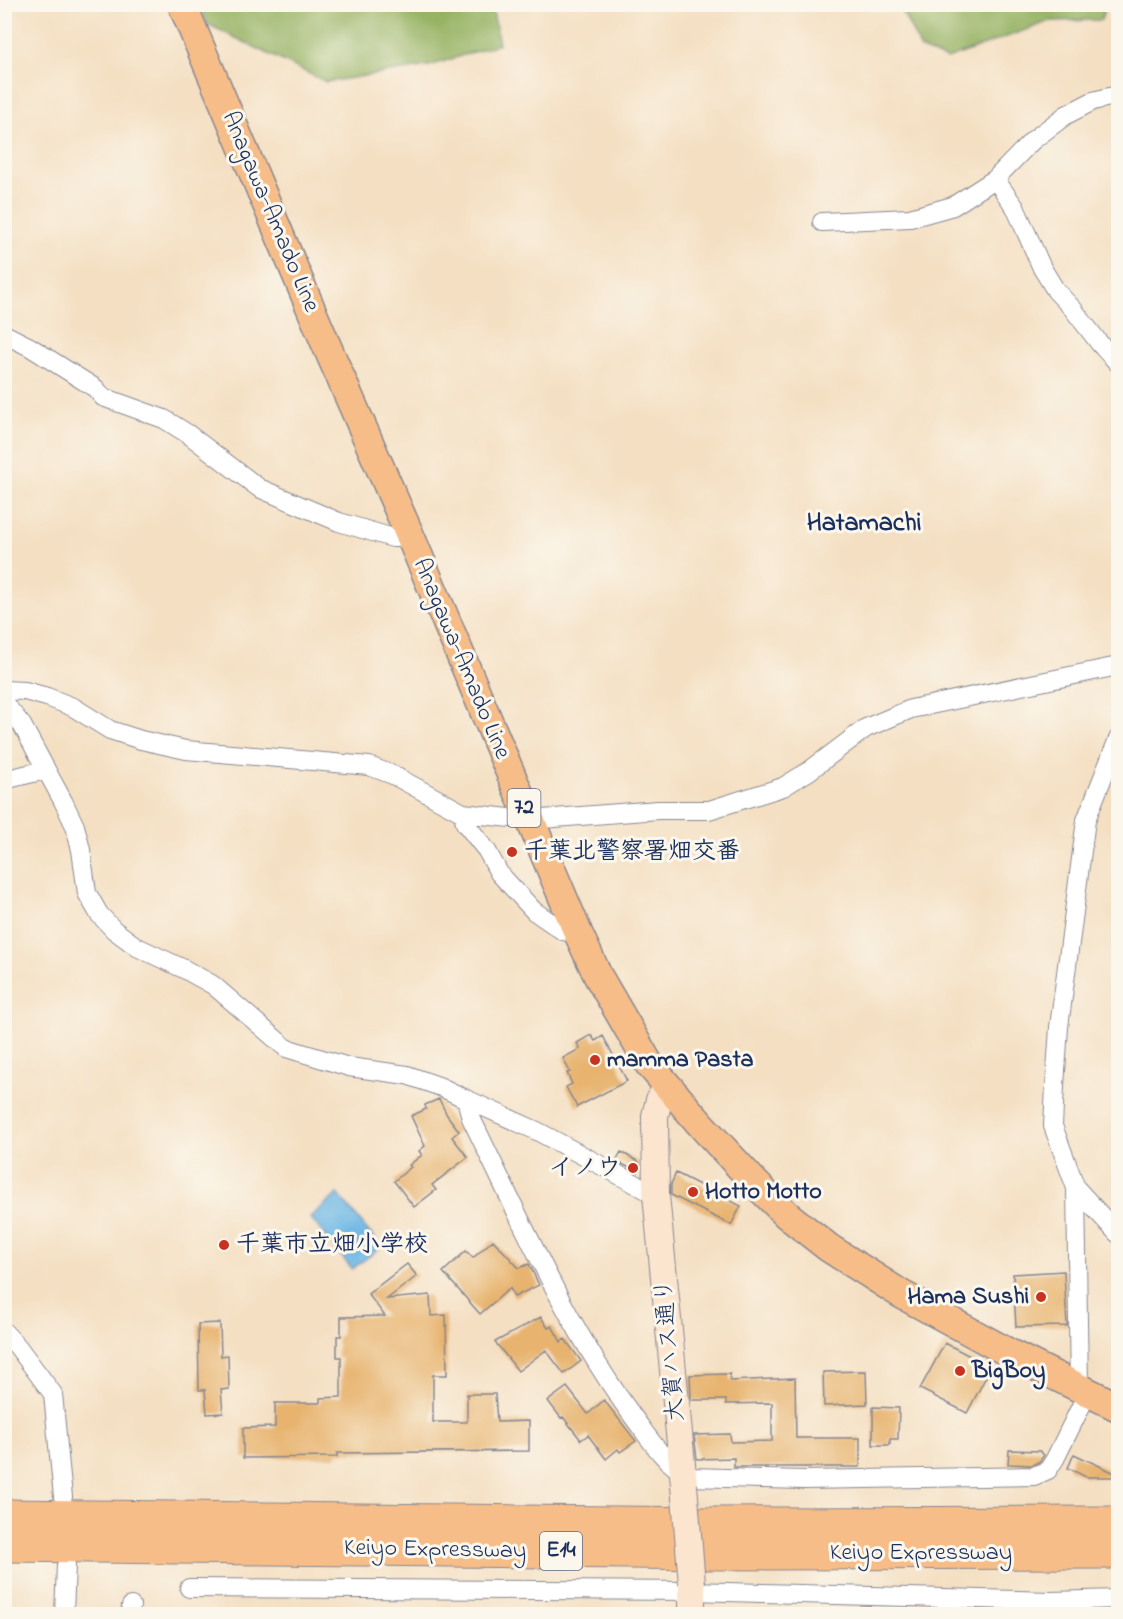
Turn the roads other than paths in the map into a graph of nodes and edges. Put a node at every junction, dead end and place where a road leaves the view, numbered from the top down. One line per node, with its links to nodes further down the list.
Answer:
1 (182, 4): 7 (main road, Anagawa-Amado Line / 72)
2 (1119, 95): 3 (street)
3 (995, 179): 4 (street); 6 (street)
4 (822, 222)
5 (4, 334): 7 (street)
6 (1119, 363)
7 (411, 538): 15 (main road, Anagawa-Amado Line / 72)
8 (1119, 666): 15 (street)
9 (4, 690): 14 (street)
10 (4, 703): 12 (street)
11 (1119, 740): 19 (street)
12 (45, 770): 13 (street); 18 (street)
13 (4, 780)
14 (463, 813): 15 (street); 16 (street)
15 (529, 820): 16 (main road, Anagawa-Amado Line / 72)
16 (578, 933): 17 (main road, Anagawa-Amado Line / 72)
17 (666, 1087): 20 (street, 大賀ハス通り); 23 (main road, Anagawa-Amado Line / 72)
18 (466, 1100): 20 (street); 25 (street)
19 (1076, 1188): 21 (street); 23 (street)
20 (656, 1195): 25 (street, 大賀ハス通り)
21 (1119, 1234)
22 (4, 1332): 26 (street)
23 (1083, 1389): 24 (main road, Anagawa-Amado Line / 72); 25 (street)
24 (1119, 1407)
25 (683, 1479): 33 (street, 大賀ハス通り, bridge)
26 (63, 1497)
27 (4, 1516): 28 (highway, Keiyo Expressway / E14)
28 (1119, 1523)
29 (4, 1545): 30 (highway, Keiyo Expressway / E14)
30 (1119, 1552)
31 (66, 1565): 37 (street)
32 (189, 1588): 33 (street)
33 (692, 1596): 35 (street)
34 (1119, 1599): 36 (street)
35 (934, 1607): 36 (street)
36 (1032, 1607)
37 (64, 1614)

